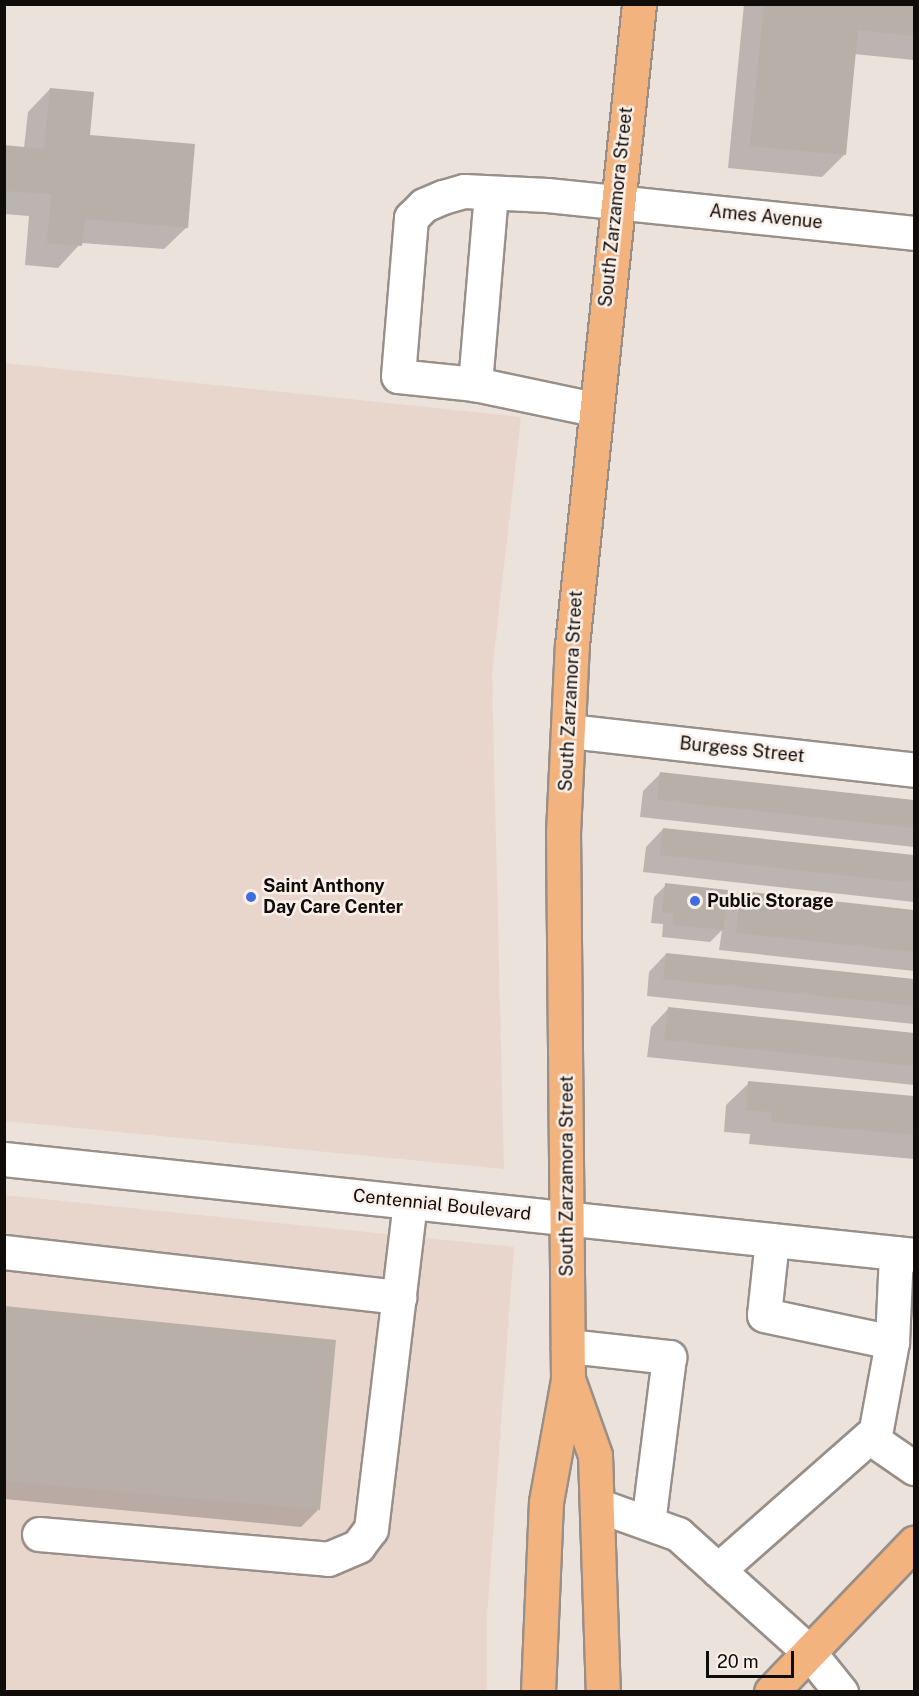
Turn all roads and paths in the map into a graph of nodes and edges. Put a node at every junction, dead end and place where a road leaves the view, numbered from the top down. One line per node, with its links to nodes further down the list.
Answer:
1 (639, 4): 3 (main road, South Zarzamora Street)
2 (491, 193): 3 (street, Ames Avenue); 5 (street); 5 (street, Ames Avenue)
3 (616, 202): 4 (street, Ames Avenue); 6 (main road, South Zarzamora Street)
4 (915, 233)
5 (475, 384): 6 (street)
6 (594, 410): 7 (main road, South Zarzamora Street)
7 (569, 731): 8 (street, Burgess Street); 11 (main road, South Zarzamora Street)
8 (915, 770)
9 (4, 1159): 10 (street, Centennial Boulevard)
10 (410, 1202): 11 (street, Centennial Boulevard); 15 (street)
11 (568, 1218): 12 (street, Centennial Boulevard); 17 (main road, South Zarzamora Street)
12 (772, 1240): 14 (street, Centennial Boulevard); 16 (street)
13 (4, 1252): 15 (street)
14 (905, 1254): 16 (street)
15 (399, 1296): 23 (street)
16 (892, 1342): 19 (street)
17 (568, 1346): 18 (main road, South Zarzamora Street); 22 (street)
18 (568, 1380): 21 (main road, South Zarzamora Street); 27 (main road, South Zarzamora Street)
19 (874, 1440): 20 (street); 25 (street)
20 (915, 1467)
21 (597, 1504): 22 (street); 28 (main road, South Zarzamora Street)
22 (648, 1523): 25 (street)
23 (39, 1534)
24 (915, 1543): 26 (main road)
25 (718, 1570): 26 (street)
26 (808, 1651): 29 (main road); 30 (street)
27 (538, 1692)
28 (603, 1692)
29 (771, 1692)
30 (841, 1692)

